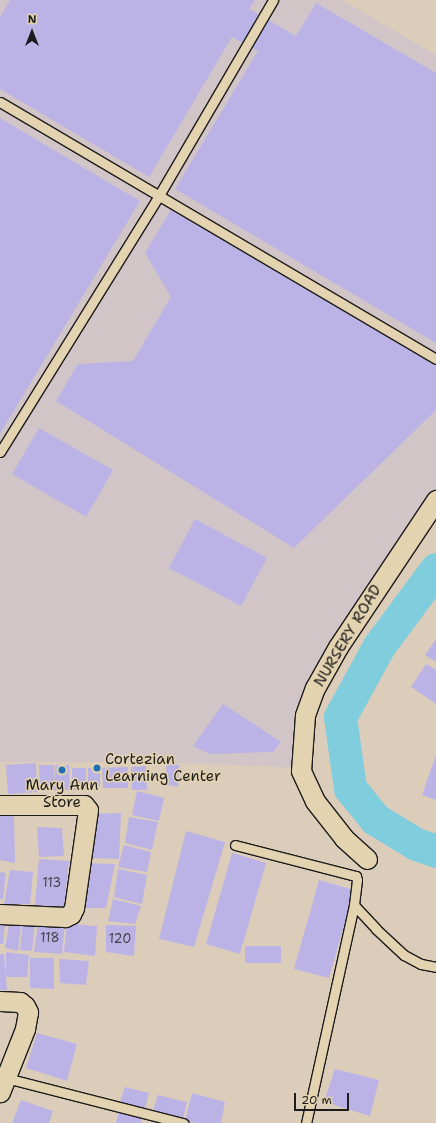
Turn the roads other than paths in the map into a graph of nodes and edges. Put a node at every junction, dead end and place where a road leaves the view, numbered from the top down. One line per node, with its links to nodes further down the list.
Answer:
1 (273, 0): 3 (lane)
2 (0, 102): 3 (lane)
3 (158, 197): 4 (lane); 5 (lane)
4 (436, 359)
5 (0, 452)
6 (436, 500): 9 (street, NURSERY ROAD)
7 (0, 805): 11 (street)
8 (235, 845): 10 (lane)
9 (368, 859)
10 (354, 905): 12 (lane); 16 (lane)
11 (0, 914)
12 (436, 967)
13 (0, 1001): 14 (street)
14 (3, 1085): 15 (lane)
15 (183, 1123)
16 (306, 1123)

